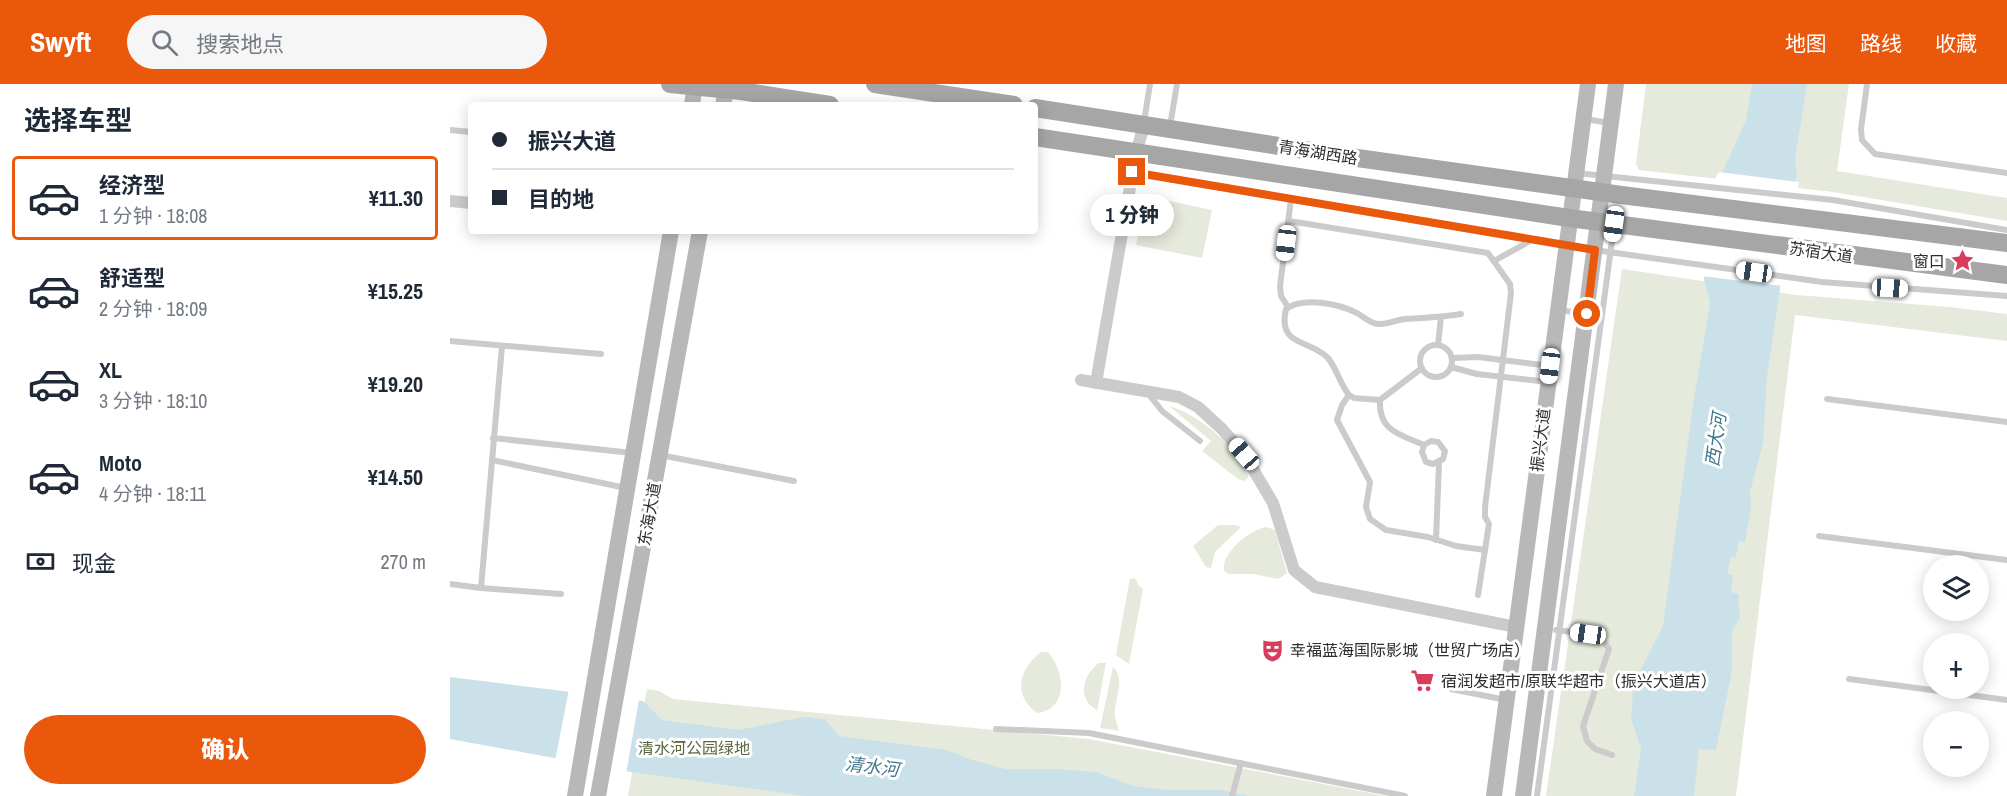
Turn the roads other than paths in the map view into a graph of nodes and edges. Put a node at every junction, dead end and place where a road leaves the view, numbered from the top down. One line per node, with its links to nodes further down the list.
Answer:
1 (670, 84): 8 (main road)
2 (875, 84): 9 (main road)
3 (1150, 84): 17 (lane)
4 (1177, 84): 18 (lane)
5 (1588, 84): 15 (main road, 振兴大道)
6 (1616, 84): 16 (main road, 振兴大道)
7 (1867, 84): 24 (lane)
8 (695, 85): 10 (main road); 11 (main road)
9 (945, 89): 13 (main road)
10 (725, 93): 12 (main road)
11 (692, 102)
12 (804, 102)
13 (1001, 102)
14 (1038, 108): 17 (main road, 青海湖西路)
15 (1584, 119): 16 (lane); 25 (main road, 振兴大道)
16 (1611, 123): 26 (main road, 振兴大道)
17 (1144, 125): 18 (main road, 青海湖西路); 22 (street)
18 (1170, 129): 25 (main road, 青海湖西路)
19 (450, 130): 20 (lane)
20 (468, 132)
21 (1038, 137): 22 (main road, 青海湖西路)
22 (1136, 153): 23 (street); 30 (main road, 青海湖西路)
23 (1132, 172): 27 (lane); 59 (street)
24 (2007, 173)
25 (1575, 180): 26 (main road, 青海湖西路); 30 (main road, 振兴大道)
26 (1603, 184): 32 (main road, 振兴大道); 33 (lane); 37 (main road, 苏宿大道)
27 (1292, 200): 31 (lane); 36 (lane)
28 (450, 201): 29 (street)
29 (468, 203)
30 (1569, 218): 32 (main road, 青海湖西路); 38 (main road, 振兴大道)
31 (1288, 221): 40 (lane); 43 (lane)
32 (1612, 224): 39 (main road, 振兴大道); 41 (main road, 苏宿大道)
33 (2007, 230)
34 (670, 234): 68 (main road, 东海大道)
35 (699, 234): 69 (main road, 东海大道)
36 (1531, 241): 38 (lane); 40 (lane)
37 (2007, 243)
38 (1566, 246): 39 (lane); 44 (main road, 振兴大道)
39 (1603, 251): 42 (lane); 46 (main road, 振兴大道); 83 (lane)
40 (1494, 261): 53 (lane)
41 (2007, 275)
42 (2007, 296)
43 (1288, 307): 47 (lane); 61 (lane)
44 (1557, 310): 46 (lane); 56 (main road, 振兴大道)
45 (1461, 314): 47 (lane)
46 (1587, 314): 83 (main road, 振兴大道)
47 (1441, 317): 49 (lane)
48 (450, 341): 50 (lane)
49 (1437, 345): 52 (lane); 55 (lane)
50 (502, 346): 51 (lane); 65 (lane)
51 (601, 354)
52 (1452, 358): 53 (lane); 54 (lane)
53 (1503, 360): 56 (lane); 57 (lane)
54 (1451, 367): 55 (lane); 57 (lane)
55 (1422, 368): 63 (lane)
56 (1549, 374): 57 (lane); 82 (main road, 振兴大道)
57 (1501, 377): 76 (lane)
58 (1081, 380): 59 (street)
59 (1096, 383): 60 (street)
60 (1147, 391): 66 (lane); 82 (street)
61 (1349, 395): 63 (lane); 75 (lane)
62 (1827, 399): 64 (lane)
63 (1380, 400): 67 (lane)
64 (2007, 422)
65 (493, 438): 68 (lane); 70 (lane)
66 (1200, 441)
67 (1424, 445): 71 (lane); 71 (lane)
68 (633, 453): 73 (main road, 东海大道)
69 (660, 455): 72 (lane); 92 (main road, 东海大道)
70 (492, 460): 73 (lane); 79 (lane)
71 (1439, 463): 75 (lane)
72 (794, 481)
73 (627, 488): 91 (main road, 东海大道)
74 (1819, 536): 77 (lane)
75 (1436, 540): 76 (lane)
76 (1485, 550): 81 (lane)
77 (2007, 560)
78 (450, 584): 79 (lane)
79 (481, 588): 80 (lane)
80 (561, 594)
81 (1478, 595)
82 (1516, 627): 86 (main road, 振兴大道)
83 (1552, 629): 89 (lane); 96 (main road, 振兴大道); 97 (lane)
84 (1849, 679): 87 (lane)
85 (1450, 690): 86 (lane)
86 (1506, 700): 95 (main road, 振兴大道)
87 (2007, 700)
88 (996, 729): 90 (lane)
89 (1612, 755)
90 (1240, 763): 93 (lane); 94 (lane)
91 (575, 796)
92 (598, 796)
93 (1232, 796)
94 (1405, 796)
95 (1494, 796)
96 (1523, 796)
97 (1537, 796)

